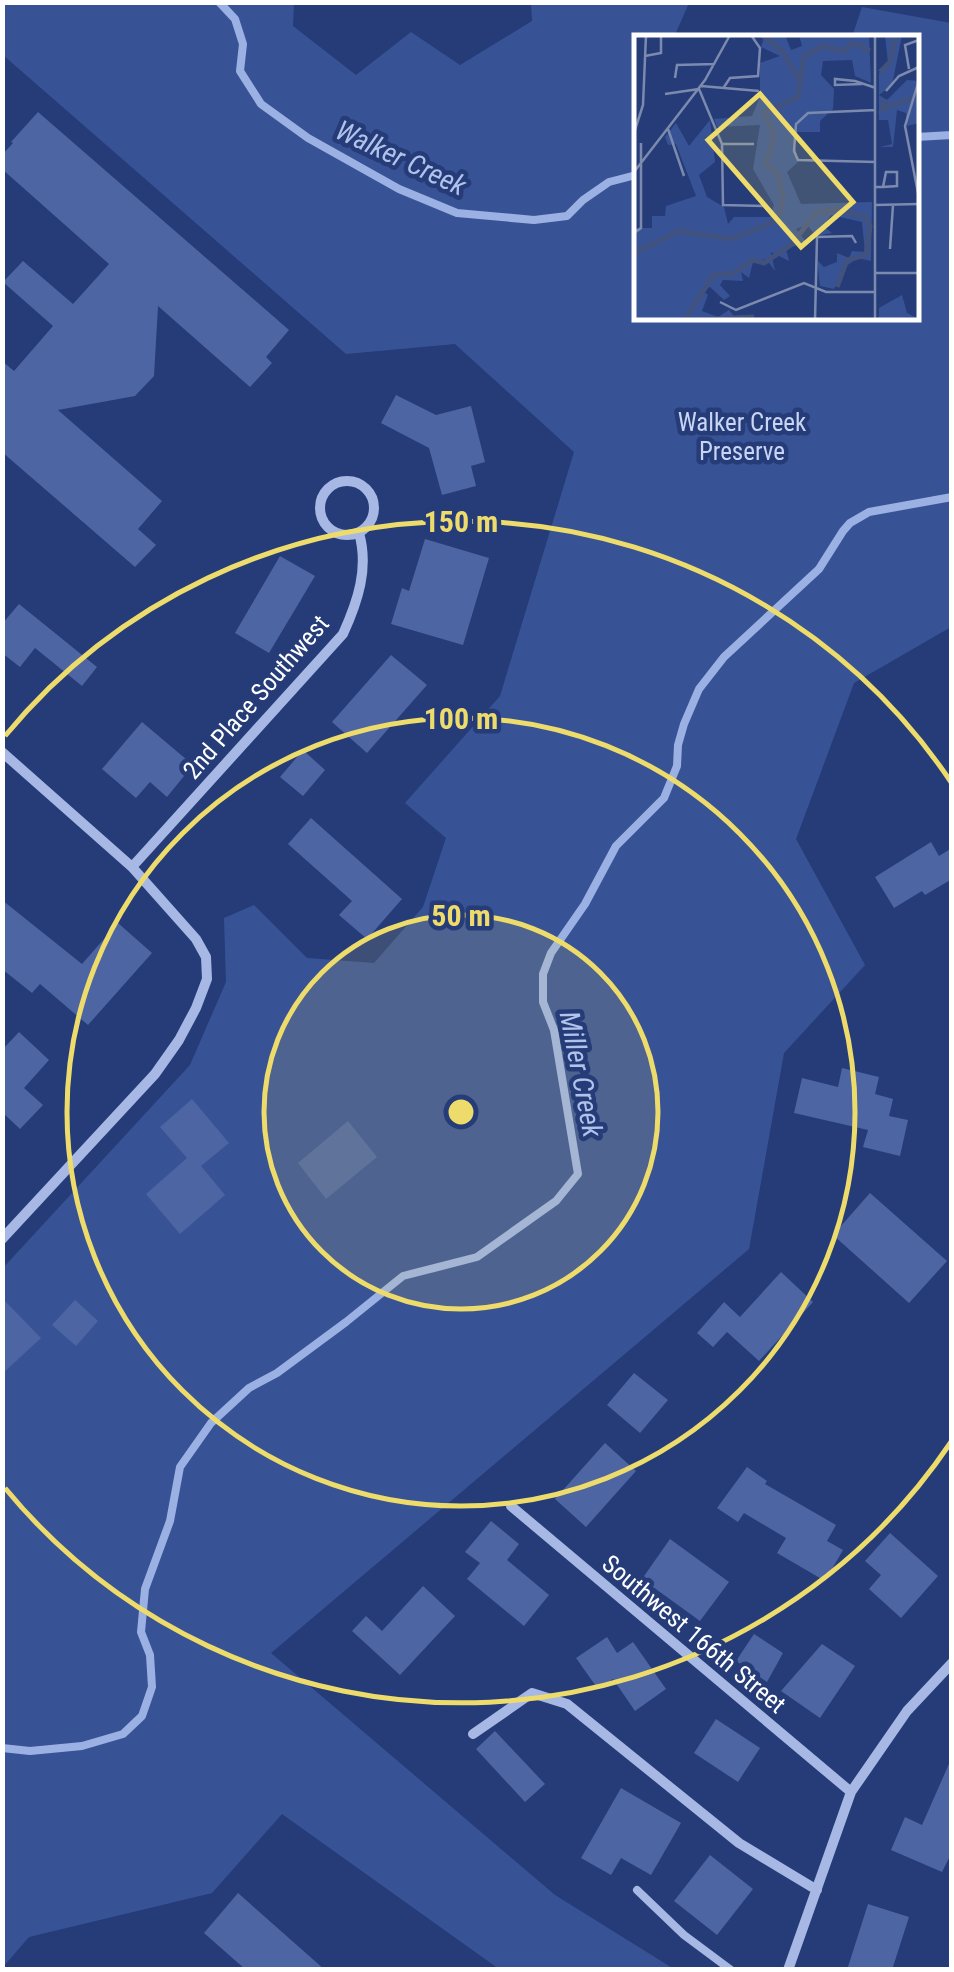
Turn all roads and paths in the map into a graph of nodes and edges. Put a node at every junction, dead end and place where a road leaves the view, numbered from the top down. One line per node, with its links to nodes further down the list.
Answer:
1 (359, 532): 1 (street, 2nd Place Southwest); 3 (street, 2nd Place Southwest)
2 (2, 752): 3 (street)
3 (132, 867): 4 (street)
4 (2, 1240)
5 (511, 1506): 8 (street, Southwest 166th Street)
6 (952, 1663): 8 (street)
7 (473, 1734): 10 (street)
8 (852, 1792): 10 (street)
9 (637, 1890): 11 (lane)
10 (816, 1890): 12 (street)
11 (730, 1970)
12 (788, 1970)

